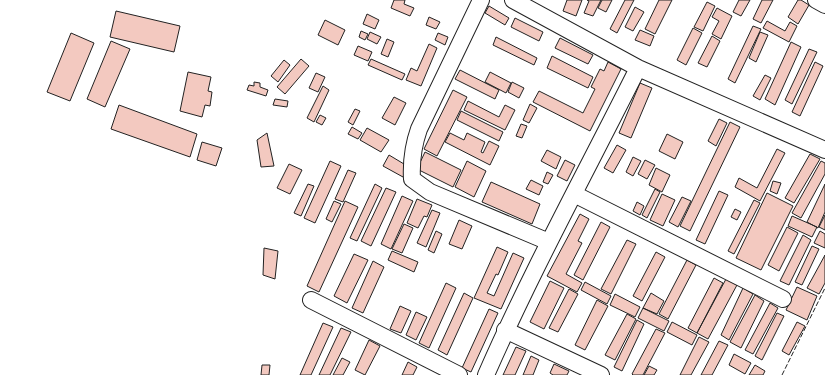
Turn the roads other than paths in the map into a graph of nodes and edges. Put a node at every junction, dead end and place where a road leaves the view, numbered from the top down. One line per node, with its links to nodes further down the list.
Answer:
1 (481, 0): 8 (street)
2 (513, 0): 5 (street)
3 (816, 0): 4 (street)
4 (825, 6)
5 (638, 68): 6 (street); 7 (street)
6 (824, 145)
7 (574, 194): 8 (street); 9 (street)
8 (549, 242): 11 (street)
9 (783, 299)
10 (311, 300): 12 (street)
11 (505, 330): 13 (street); 14 (street)
12 (458, 375)
13 (486, 375)
14 (601, 375)

